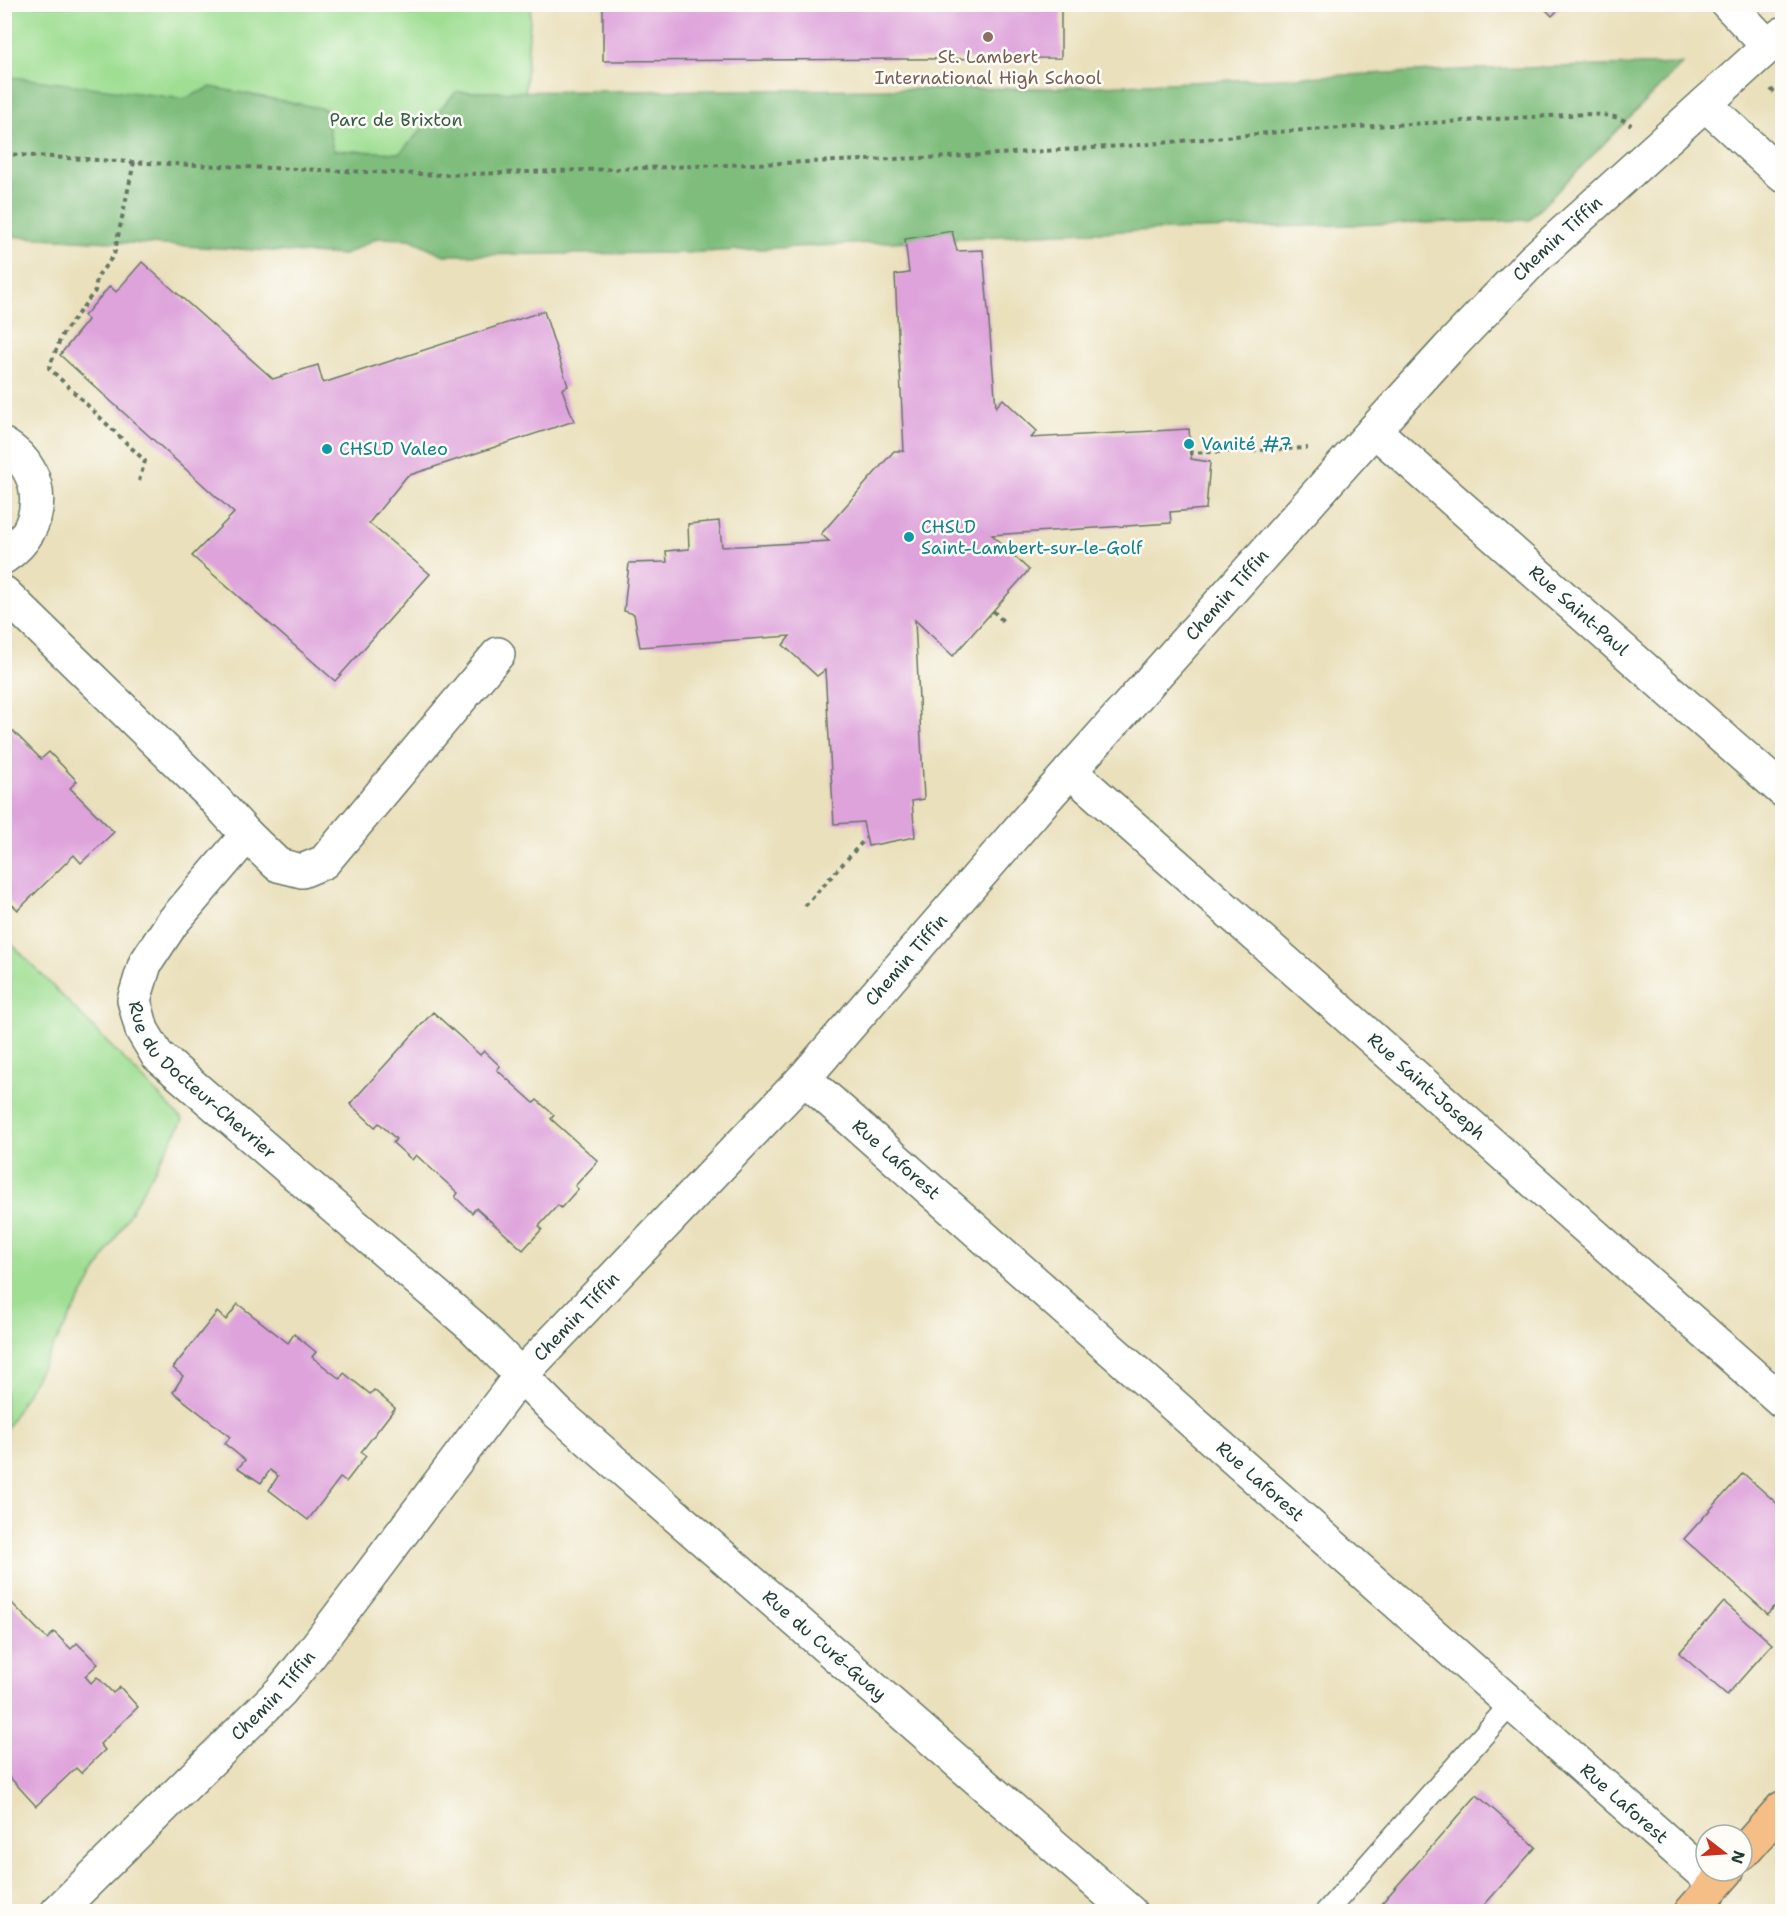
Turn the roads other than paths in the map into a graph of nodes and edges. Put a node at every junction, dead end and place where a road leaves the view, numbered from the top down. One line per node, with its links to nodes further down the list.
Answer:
1 (1728, 4): 2 (street)
2 (1776, 40): 3 (street, Chemin Tiffin)
3 (1705, 104): 4 (street); 5 (street, Chemin Tiffin)
4 (1782, 175)
5 (1374, 430): 10 (street, Chemin Tiffin); 11 (street, Rue Saint-Paul)
6 (4, 445): 7 (street)
7 (4, 557)
8 (4, 593): 12 (street)
9 (498, 654): 12 (street)
10 (1070, 771): 13 (street, Chemin Tiffin); 15 (street, Rue Saint-Joseph)
11 (1782, 790)
12 (247, 835): 14 (street, Rue du Docteur-Chevrier)
13 (804, 1078): 14 (street, Chemin Tiffin); 16 (street, Rue Laforest)
14 (520, 1376): 21 (street, Chemin Tiffin); 22 (street, Rue du Curé-Guay)
15 (1782, 1401)
16 (1511, 1704): 19 (street, Rue Laforest); 23 (lane)
17 (1782, 1808): 18 (highway)
18 (1754, 1840)
19 (1694, 1856)
20 (1716, 1883): 24 (highway)
21 (57, 1911)
22 (1130, 1911)
23 (1326, 1911)
24 (1691, 1911)

